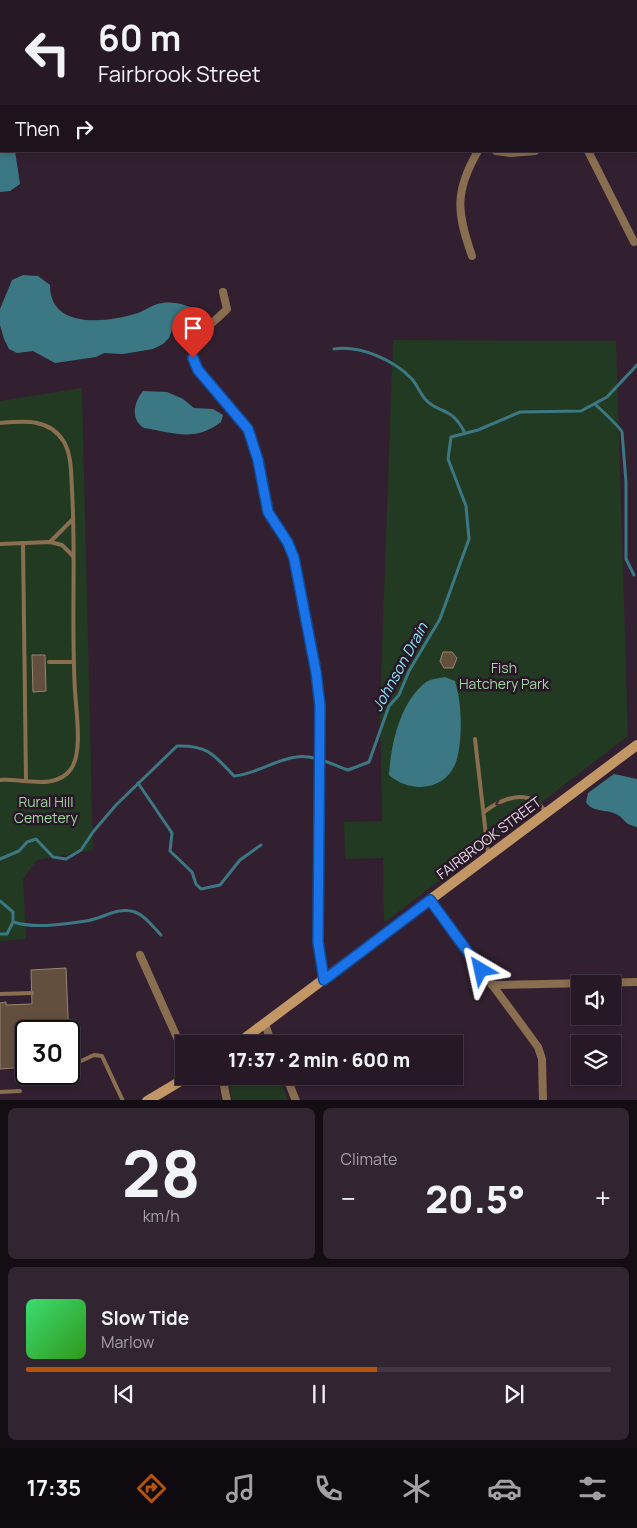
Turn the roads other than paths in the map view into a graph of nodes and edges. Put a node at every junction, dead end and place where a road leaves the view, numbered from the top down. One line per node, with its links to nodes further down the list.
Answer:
1 (477, 152): 6 (street)
2 (504, 152): 3 (street)
3 (523, 152)
4 (589, 152): 5 (street)
5 (634, 242)
6 (472, 256)
7 (223, 292): 25 (street)
8 (0, 423): 9 (lane)
9 (73, 519): 10 (lane); 13 (lane)
10 (50, 542): 11 (lane); 13 (lane)
11 (23, 543): 12 (lane); 19 (lane)
12 (0, 544)
13 (73, 556): 15 (lane)
14 (49, 662): 15 (lane)
15 (73, 662): 19 (lane)
16 (475, 739): 20 (lane)
17 (637, 745): 21 (street, FAIRBROOK STREET)
18 (0, 780): 19 (lane)
19 (26, 781)
20 (484, 812): 21 (lane, one-way to 20); 22 (lane)
21 (546, 812): 22 (street, FAIRBROOK STREET)
22 (488, 856): 23 (street, FAIRBROOK STREET)
23 (430, 900): 25 (street, FAIRBROOK STREET); 27 (street)
24 (140, 955): 31 (street)
25 (324, 980): 30 (street, FAIRBROOK STREET)
26 (637, 982): 27 (street)
27 (492, 985): 44 (street)
28 (32, 993): 29 (lane)
29 (0, 994)
30 (264, 1024): 32 (street, FAIRBROOK STREET); 33 (street)
31 (176, 1035)
32 (249, 1035)
33 (268, 1035)
34 (80, 1061): 40 (lane)
35 (175, 1084): 41 (street)
36 (224, 1085): 42 (street)
37 (290, 1085): 43 (street)
38 (20, 1091): 39 (lane)
39 (0, 1092)
40 (122, 1100)
41 (147, 1100)
42 (227, 1100)
43 (296, 1100)
44 (543, 1100)

